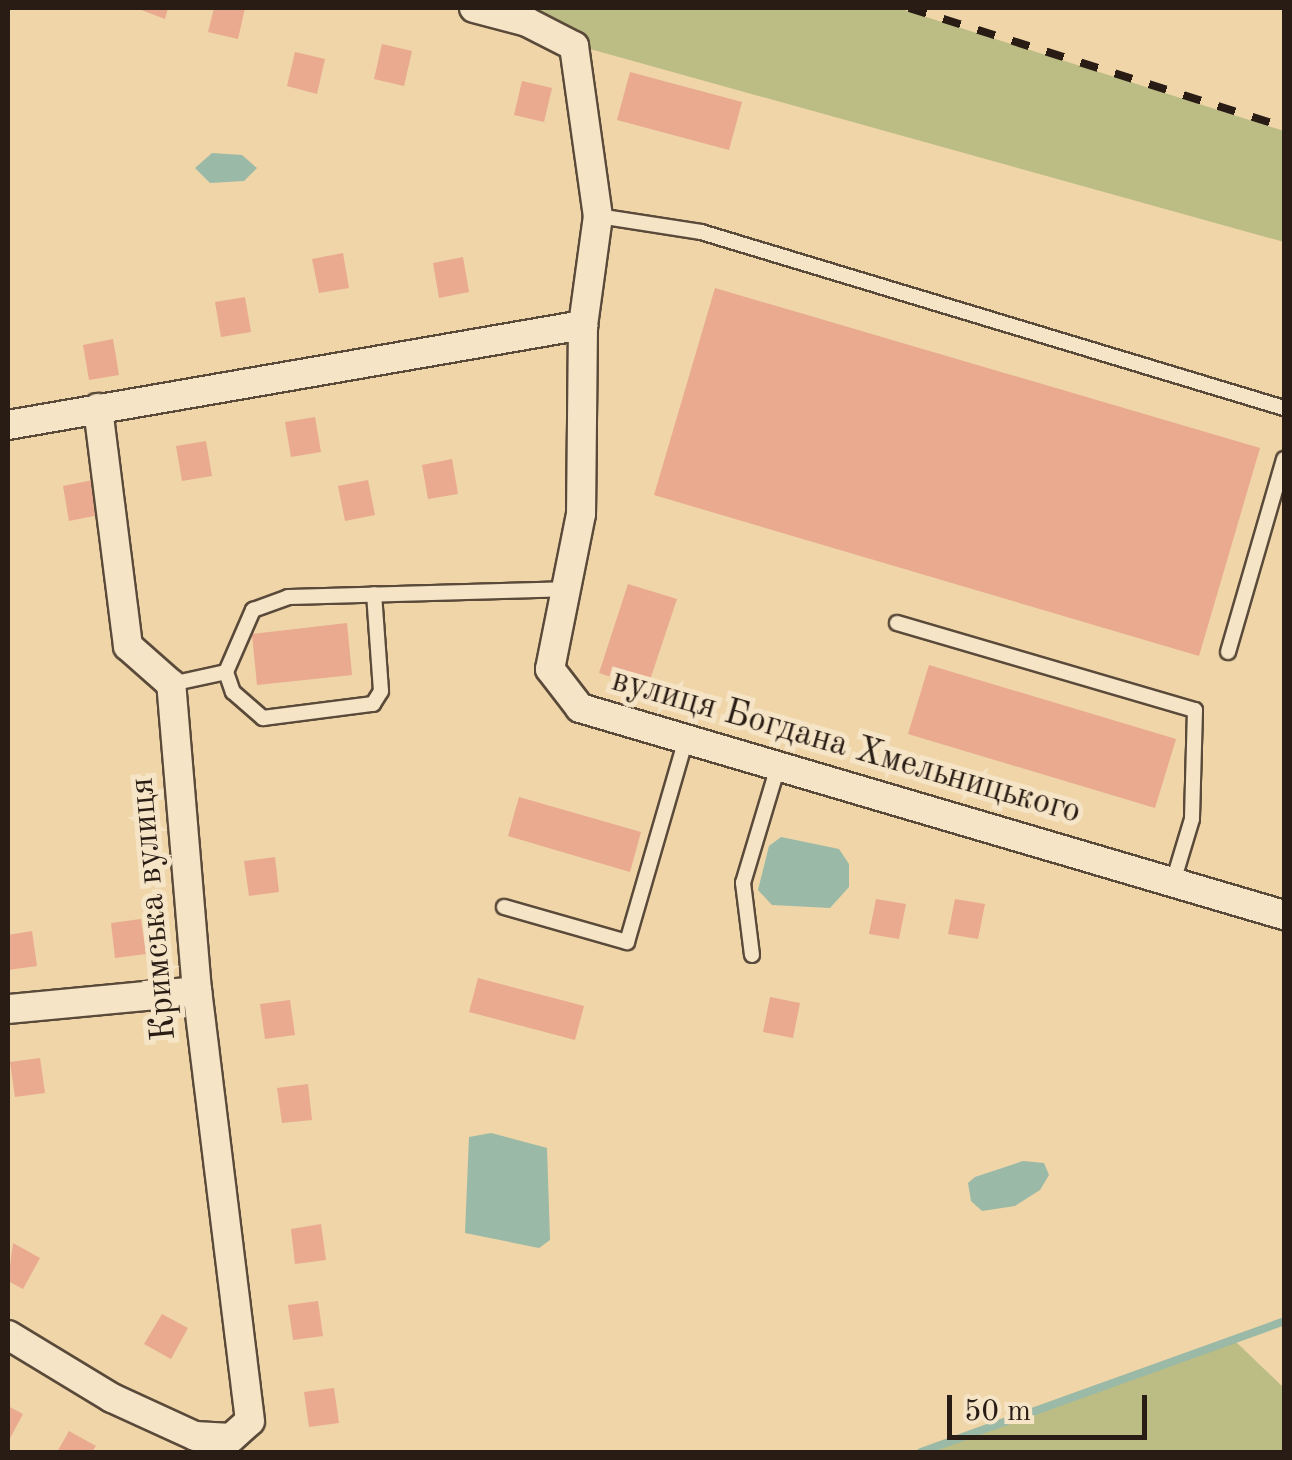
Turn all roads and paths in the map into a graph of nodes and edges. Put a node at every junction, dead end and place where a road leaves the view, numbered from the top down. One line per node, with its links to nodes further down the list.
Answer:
1 (474, 8): 2 (street, вулиця Богдана Хмельницького)
2 (598, 216): 3 (street, вулиця Богдана Хмельницького); 5 (lane)
3 (583, 325): 4 (street); 8 (street, вулиця Богдана Хмельницького)
4 (98, 408): 6 (street); 13 (street)
5 (1284, 408)
6 (8, 425)
7 (1284, 460): 11 (lane)
8 (566, 589): 9 (lane); 14 (street, вулиця Богдана Хмельницького)
9 (374, 594): 12 (lane); 12 (lane)
10 (897, 623): 16 (lane)
11 (1228, 652)
12 (226, 672): 13 (lane)
13 (171, 684): 20 (street, Кримська вулиця)
14 (686, 739): 15 (street, вулиця Богдана Хмельницького); 17 (lane)
15 (778, 766): 16 (street, вулиця Богдана Хмельницького); 19 (lane)
16 (1173, 882): 18 (street, вулиця Богдана Хмельницького)
17 (504, 906)
18 (1284, 914)
19 (752, 955)
20 (197, 991): 21 (street); 22 (street, Кримська вулиця)
21 (8, 1009)
22 (8, 1335)

